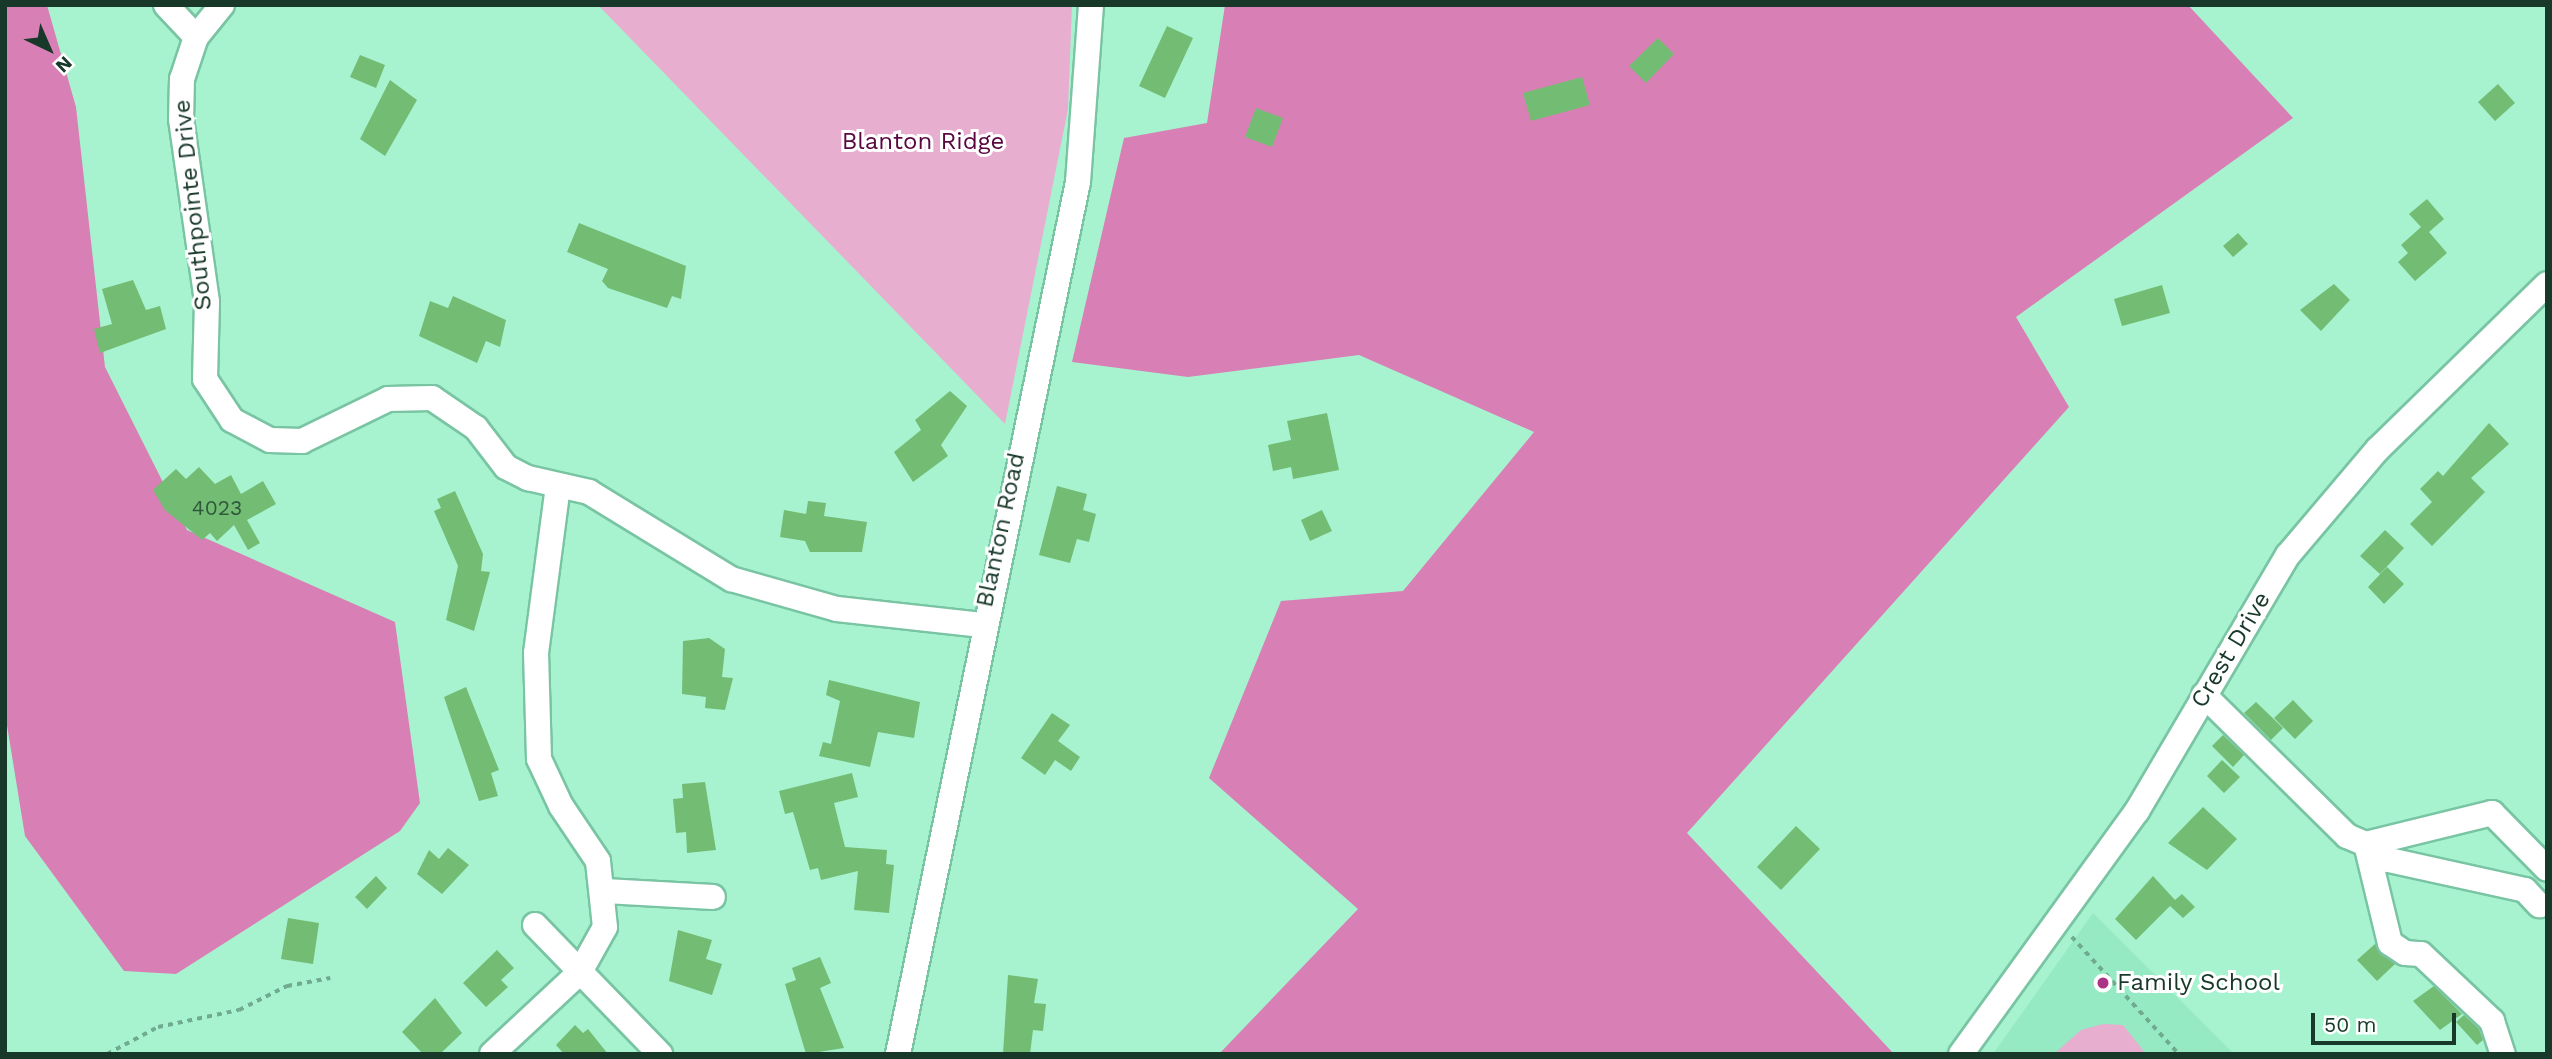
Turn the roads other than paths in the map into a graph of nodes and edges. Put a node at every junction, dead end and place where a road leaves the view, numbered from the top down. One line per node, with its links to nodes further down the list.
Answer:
1 (166, 5): 4 (street)
2 (222, 5): 4 (street, Southpointe Drive)
3 (1091, 5): 7 (street, Blanton Road)
4 (196, 37): 6 (street, Southpointe Drive)
5 (2547, 284): 8 (street, Crest Drive)
6 (558, 486): 7 (street, Southpointe Drive); 11 (street)
7 (982, 625): 18 (street, Blanton Road)
8 (2204, 695): 9 (street); 19 (street, Crest Drive)
9 (2366, 844): 10 (street); 13 (street); 20 (street)
10 (2547, 869)
11 (606, 891): 12 (street); 15 (street)
12 (713, 897)
13 (2539, 905)
14 (535, 925): 15 (street)
15 (580, 971): 16 (street); 17 (street)
16 (492, 1054)
17 (660, 1054)
18 (898, 1054)
19 (1961, 1054)
20 (2503, 1054)

